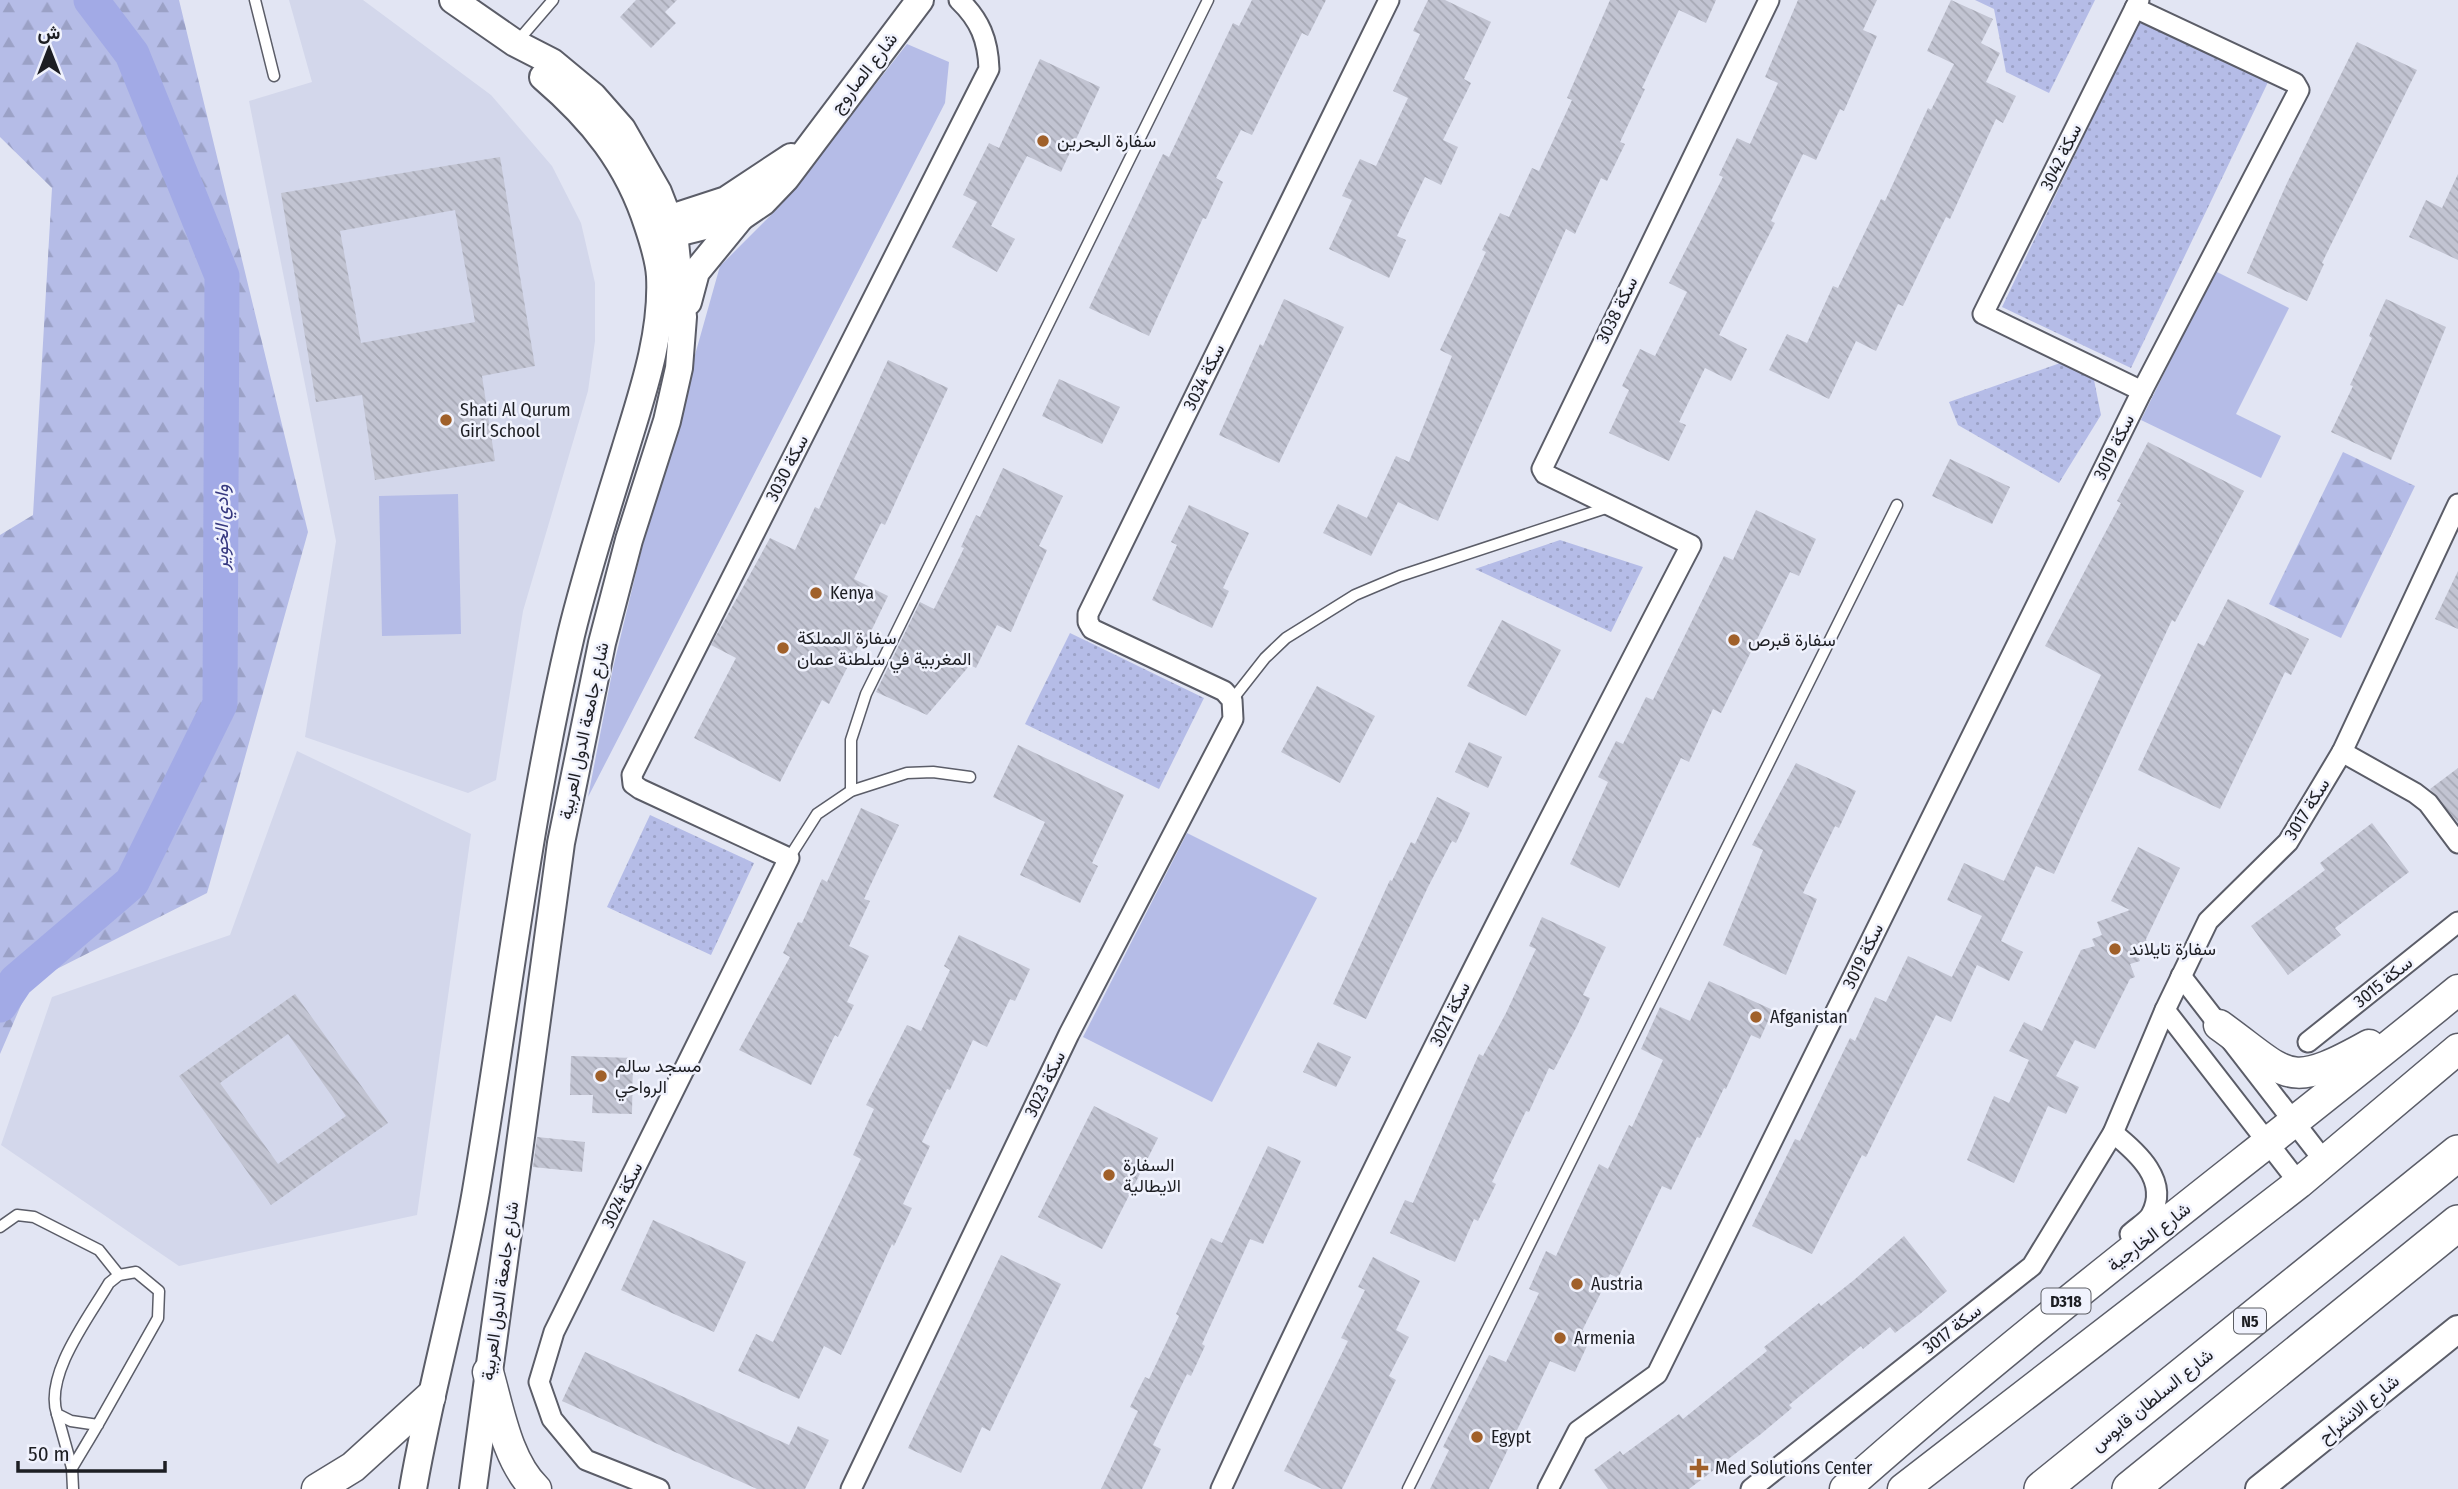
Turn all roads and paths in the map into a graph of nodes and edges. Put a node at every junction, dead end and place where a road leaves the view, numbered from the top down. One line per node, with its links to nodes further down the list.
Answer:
1 (255, 0): 11 (lane)
2 (453, 0): 10 (main road, شارع جامعة الدول العربية)
3 (553, 0): 10 (lane)
4 (920, 0): 12 (main road, شارع الصاروج)
5 (959, 0): 26 (street, سكة 3030)
6 (1208, 0): 24 (lane)
7 (1389, 0): 21 (street, سكة 3034)
8 (1769, 0): 19 (street, سكة 3038)
9 (2137, 4): 16 (street, سكة 3042); 16 (street, سكة 3019)
10 (515, 43): 14 (main road, شارع جامعة الدول العربية)
11 (274, 76)
12 (807, 146): 13 (main road, شارع الصاروج); 14 (main road, شارع الصاروج)
13 (741, 217): 14 (main road, شارع الصاروج); 15 (main road)
14 (661, 229): 15 (main road, شارع جامعة الدول العربية); 46 (main road, شارع جامعة الدول العربية)
15 (683, 317): 45 (main road, شارع جامعة الدول العربية)
16 (2142, 391): 59 (street, سكة 3019)
17 (2458, 504): 22 (street, سكة 3017)
18 (1896, 505): 58 (lane)
19 (1609, 506): 20 (street, سكة 3038); 21 (lane)
20 (1691, 545): 57 (street, سكة 3021)
21 (1225, 694): 56 (street, سكة 3023)
22 (2342, 752): 25 (street); 28 (street, سكة 3017)
23 (970, 777): 24 (lane)
24 (851, 791): 26 (lane)
25 (2458, 843)
26 (789, 858): 55 (street, سكة 3024)
27 (2458, 922): 32 (street, سكة 3015)
28 (2181, 976): 30 (street, سكة 3017); 31 (street)
29 (2450, 997): 31 (main road); 34 (main road, شارع الخارجية / D318)
30 (2165, 1010): 35 (street, سكة 3017); 36 (street)
31 (2219, 1025): 34 (street)
32 (2308, 1042)
33 (2458, 1049): 38 (main road, D318)
34 (2295, 1123): 36 (main road, شارع الخارجية / D318); 38 (street)
35 (2113, 1133): 43 (street); 60 (street, سكة 3017)
36 (2269, 1144): 39 (street); 43 (main road, شارع الخارجية / D318)
37 (2458, 1153): 63 (highway, شارع السلطان قابوس / N5)
38 (2325, 1162): 39 (main road, D318)
39 (2299, 1183): 62 (main road, D318)
40 (2458, 1223): 64 (highway)
41 (0, 1227): 42 (lane)
42 (119, 1275): 47 (lane); 48 (lane)
43 (2044, 1318): 61 (main road, شارع الخارجية / D318)
44 (2458, 1329): 65 (main road, شارع الانشراح)
45 (488, 1372): 53 (main road, شارع جامعة الدول العربية); 54 (main road)
46 (430, 1397): 51 (main road); 52 (main road, شارع جامعة الدول العربية)
47 (57, 1414): 48 (lane); 49 (lane)
48 (98, 1425): 49 (lane)
49 (72, 1468): 50 (lane)
50 (73, 1489)
51 (317, 1489)
52 (413, 1489)
53 (473, 1489)
54 (536, 1489)
55 (659, 1489)
56 (851, 1489)
57 (1221, 1489)
58 (1408, 1489)
59 (1548, 1489)
60 (1751, 1489)
61 (1845, 1489)
62 (1903, 1489)
63 (2042, 1489)
64 (2130, 1489)
65 (2259, 1489)

